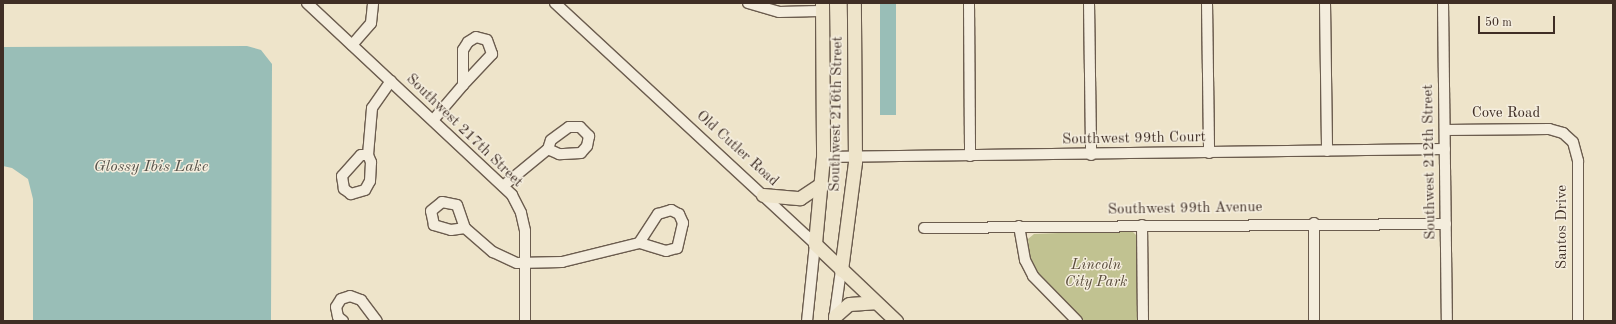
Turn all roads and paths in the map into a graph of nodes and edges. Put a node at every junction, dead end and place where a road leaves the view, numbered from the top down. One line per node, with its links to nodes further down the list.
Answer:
1 (307, 3): 12 (street, Southwest 217th Street)
2 (373, 3): 12 (street)
3 (555, 3): 29 (street, Old Cutler Road)
4 (748, 3): 11 (street)
5 (854, 3): 26 (main road, Southwest 216th Street)
6 (969, 3): 24 (street)
7 (1090, 3): 23 (street)
8 (1207, 3): 21 (street)
9 (1325, 3): 20 (street)
10 (1443, 3): 16 (street, Southwest 212th Street)
11 (822, 7): 25 (main road, Southwest 216th Street)
12 (352, 45): 13 (street, Southwest 217th Street)
13 (391, 81): 15 (street, Southwest 217th Street); 22 (street)
14 (463, 85): 15 (street)
15 (434, 120): 28 (street, Southwest 217th Street)
16 (1444, 130): 17 (street, Cove Road); 18 (street, Southwest 212th Street)
17 (1567, 136): 51 (street, Santos Drive)
18 (1444, 148): 20 (street, Southwest 99th Court); 31 (street, Southwest 212th Street)
19 (548, 149): 28 (street)
20 (1327, 151): 21 (street, Southwest 99th Court)
21 (1209, 153): 23 (street, Southwest 99th Court)
22 (368, 155)
23 (1091, 155): 24 (street, Southwest 99th Court)
24 (970, 156): 26 (street, Southwest 99th Court)
25 (823, 157): 26 (street, Southwest 99th Court); 27 (main road, Southwest 216th Street)
26 (856, 157): 39 (main road, Southwest 216th Street)
27 (821, 184): 29 (main road); 37 (main road, Southwest 216th Street)
28 (503, 186): 38 (street, Southwest 217th Street)
29 (763, 195): 37 (street, Old Cutler Road)
30 (1314, 223): 31 (street, Southwest 99th Avenue); 32 (street, Southwest 99th Avenue); 49 (street)
31 (1446, 224): 50 (street, Southwest 212th Street)
32 (1142, 225): 33 (street, Southwest 99th Avenue); 48 (street)
33 (1019, 226): 35 (street, Southwest 99th Avenue); 47 (street)
34 (465, 228): 38 (street)
35 (924, 228)
36 (639, 243): 36 (street); 38 (street)
37 (815, 244): 39 (main road, Old Cutler Road); 45 (street, Southwest 216th Street)
38 (525, 264): 44 (street, Southwest 217th Street)
39 (841, 270): 40 (main road, Old Cutler Road); 41 (street, Southwest 216th Street)
40 (875, 302): 41 (main road); 46 (main road, Old Cutler Road)
41 (834, 318)
42 (343, 321): 43 (street)
43 (377, 321)
44 (525, 321)
45 (807, 321)
46 (896, 321)
47 (1078, 321)
48 (1143, 321)
49 (1314, 321)
50 (1447, 321)
51 (1578, 321)

